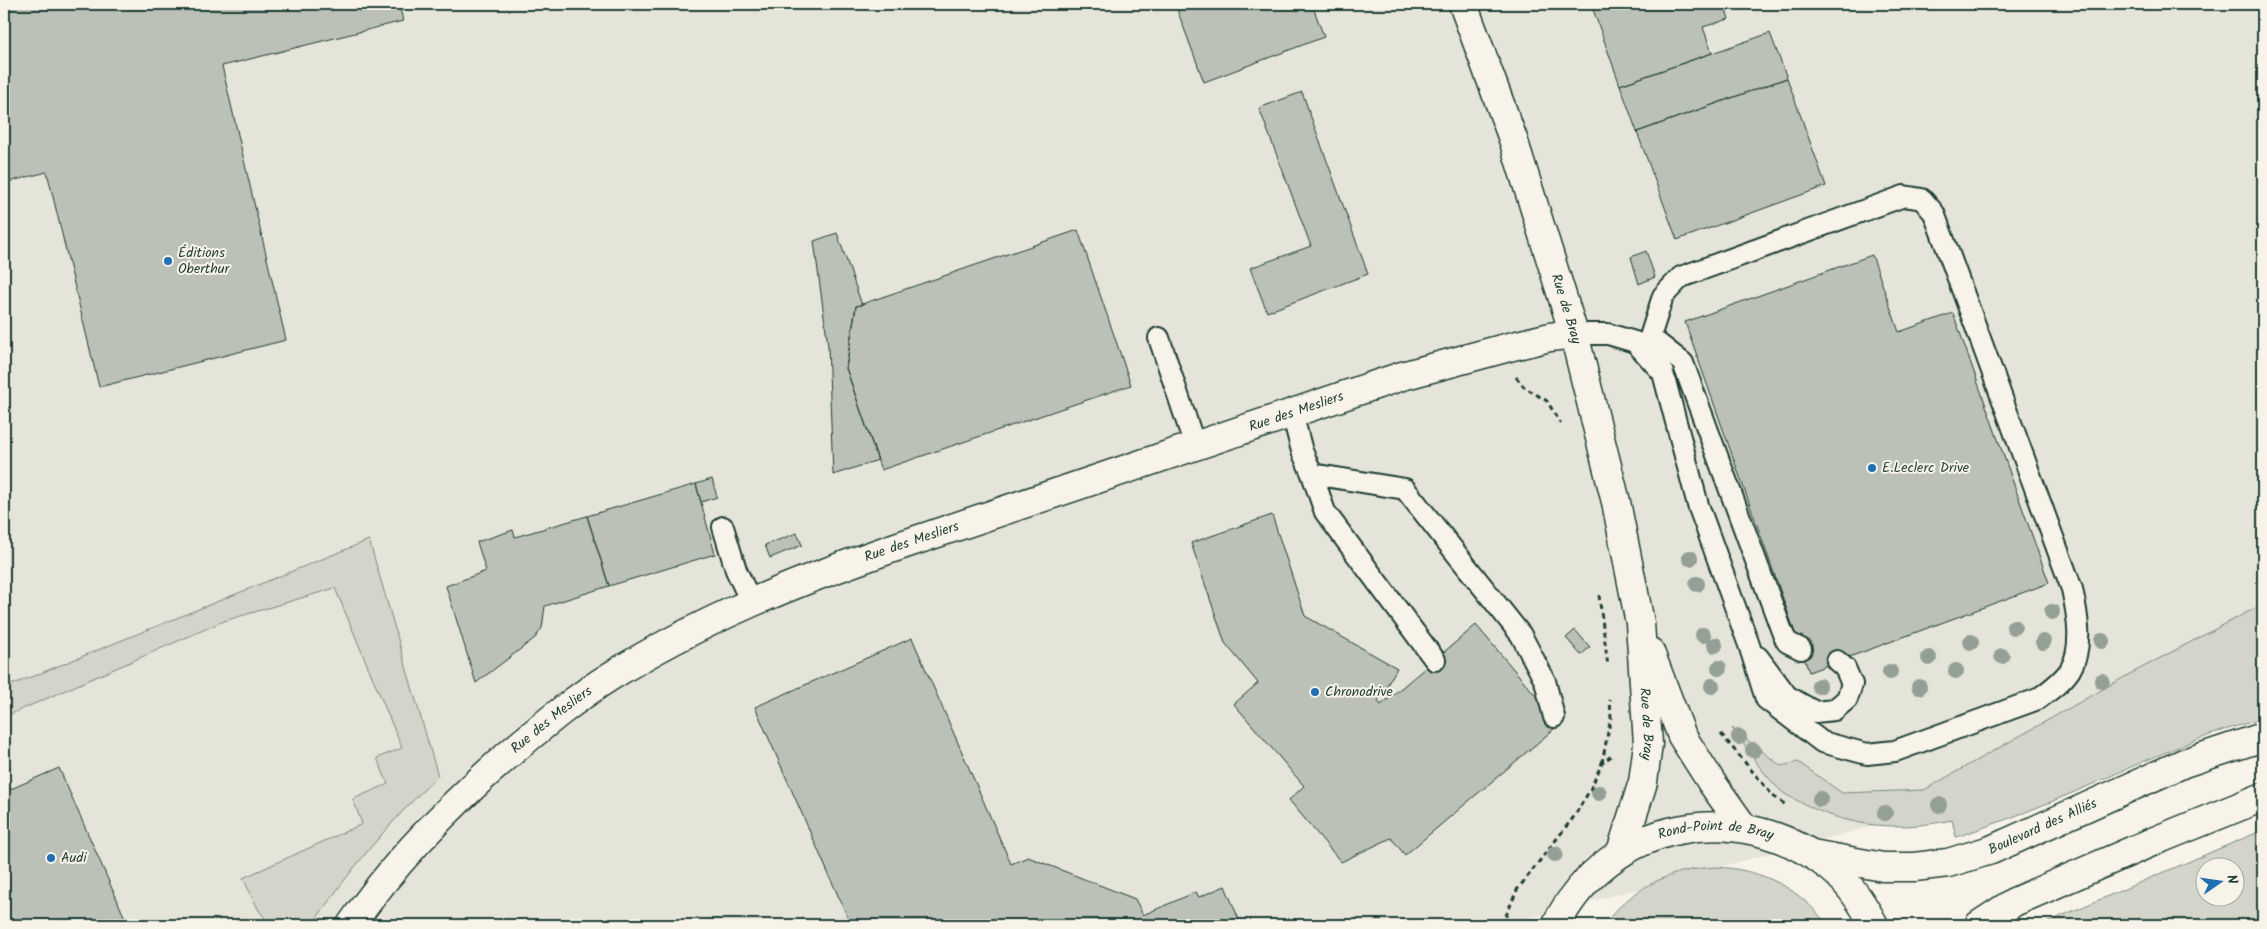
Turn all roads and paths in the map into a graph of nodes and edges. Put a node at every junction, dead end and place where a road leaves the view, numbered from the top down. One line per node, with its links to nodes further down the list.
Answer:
1 (1463, 4): 2 (street, Rue de Bray)
2 (1574, 334): 4 (lane); 5 (street, Rue des Mesliers); 13 (street, Rue de Bray)
3 (1159, 338): 8 (lane)
4 (1643, 339): 14 (lane); 14 (lane); 15 (lane)
5 (1509, 347): 6 (street, Rue des Mesliers); 7 (path)
6 (1292, 413): 8 (street, Rue des Mesliers); 9 (lane)
7 (1566, 430)
8 (1195, 446): 12 (street, Rue des Mesliers)
9 (1312, 474): 16 (lane); 20 (lane)
10 (723, 527): 12 (lane)
11 (1598, 586): 18 (path)
12 (751, 602): 30 (street, Rue des Mesliers)
13 (1640, 623): 21 (street, Rue de Bray); 23 (street, Rue de Bray)
14 (1749, 646): 17 (lane)
15 (1801, 649)
16 (1436, 660)
17 (1837, 662)
18 (1609, 670)
19 (1610, 698): 24 (path)
20 (1554, 717)
21 (1682, 736): 26 (path); 27 (street, Rue de Bray)
22 (2263, 737): 29 (street, Boulevard des Alliés)
23 (1648, 744): 24 (path); 28 (street, Rue de Bray)
24 (1602, 763): 31 (path)
25 (2263, 797): 34 (street)
26 (1787, 806)
27 (1744, 828): 28 (street, Rond-Point de Bray); 29 (street, Rond-Point de Bray)
28 (1621, 852): 32 (street, Rond-Point de Bray)
29 (1812, 854): 33 (street, Rond-Point de Bray)
30 (351, 925)
31 (1502, 925)
32 (1556, 925)
33 (1874, 925)
34 (1979, 925)

